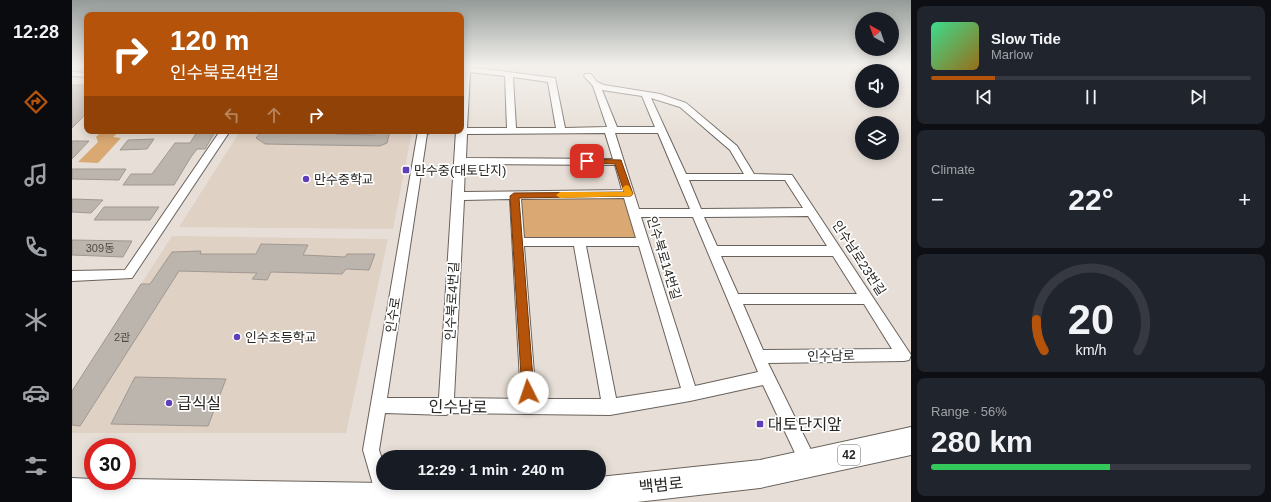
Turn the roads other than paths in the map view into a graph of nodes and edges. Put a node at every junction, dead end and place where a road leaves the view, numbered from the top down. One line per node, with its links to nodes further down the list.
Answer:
1 (510, 88): 10 (street)
2 (554, 88): 6 (street)
3 (598, 88): 7 (street, 인수북로14번길)
4 (612, 88): 5 (street)
5 (645, 94): 8 (street); 17 (street)
6 (561, 130): 7 (street); 10 (street)
7 (611, 130): 8 (street); 15 (street, 인수북로14번길)
8 (660, 130): 16 (street)
9 (464, 131): 10 (street)
10 (512, 131)
11 (224, 134): 29 (street)
12 (423, 134): 36 (street, 인수로)
13 (462, 134): 14 (street, 인수북로4번길)
14 (460, 161): 15 (street); 19 (street, 인수북로4번길)
15 (618, 162): 18 (street, 인수북로14번길)
16 (682, 177): 17 (street); 23 (street)
17 (751, 177): 21 (street, 인수남로23번길)
18 (629, 194): 20 (street); 22 (street, 인수북로14번길)
19 (458, 196): 20 (street); 37 (street, 인수북로4번길)
20 (514, 196): 24 (street)
21 (811, 212): 23 (street); 28 (street, 인수남로23번길)
22 (634, 213): 23 (street); 26 (street, 인수북로14번길)
23 (698, 213): 27 (street)
24 (518, 242): 25 (street); 38 (street)
25 (579, 242): 26 (street); 39 (street)
26 (643, 242): 35 (street, 인수북로14번길)
27 (714, 251): 28 (street); 30 (street)
28 (836, 251): 31 (street, 인수남로23번길)
29 (72, 276)
30 (734, 299): 31 (street); 33 (street)
31 (867, 299): 32 (street, 인수남로23번길)
32 (904, 355): 33 (street, 인수남로)
33 (759, 357): 34 (street)
34 (768, 377): 35 (street, 인수남로); 41 (street)
35 (690, 394): 39 (street, 인수남로)
36 (378, 405): 37 (street, 인수남로); 43 (street, 인수로)
37 (446, 407): 38 (street, 인수남로)
38 (529, 407): 39 (street, 인수남로)
39 (610, 407)
40 (911, 441): 41 (main road, 백범로 / 42)
41 (809, 464): 43 (main road, 백범로 / 42)
42 (72, 493): 43 (main road, 백범로 / 42)
43 (385, 498)

